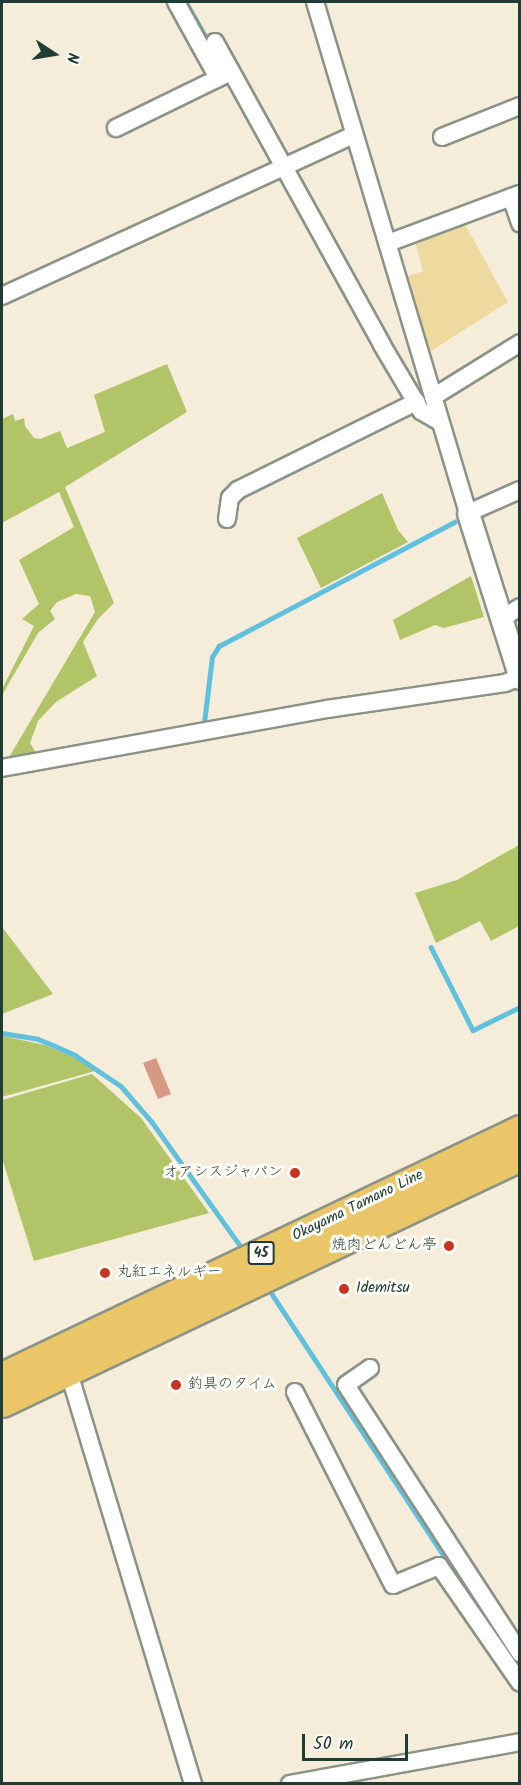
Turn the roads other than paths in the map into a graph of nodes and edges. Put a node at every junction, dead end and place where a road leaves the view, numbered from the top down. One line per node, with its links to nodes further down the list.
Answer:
1 (176, 2): 4 (street)
2 (315, 2): 7 (street)
3 (215, 42): 4 (street)
4 (224, 75): 6 (street); 9 (street)
5 (519, 106): 8 (street)
6 (116, 128)
7 (354, 135): 9 (street); 12 (street)
8 (442, 137)
9 (284, 168): 13 (street); 16 (street)
10 (515, 195): 11 (street); 12 (street)
11 (519, 223)
12 (388, 243): 15 (street)
13 (2, 296)
14 (519, 343): 15 (street)
15 (432, 397): 17 (street)
16 (416, 402): 17 (street); 20 (street)
17 (440, 422): 19 (street)
18 (519, 490): 19 (street)
19 (468, 513): 22 (street)
20 (226, 519)
21 (519, 607): 22 (street)
22 (501, 619): 23 (street)
23 (519, 677): 24 (street)
24 (2, 768)
25 (519, 1129): 27 (main road, Okayama Tamano Line / 45)
26 (519, 1157): 27 (main road, Okayama Tamano Line / 45)
27 (64, 1360): 29 (main road, Okayama Tamano Line / 45); 31 (main road, Okayama Tamano Line / 45); 35 (street)
28 (370, 1368): 32 (street)
29 (2, 1376)
30 (295, 1392): 33 (street)
31 (2, 1403)
32 (519, 1653)
33 (519, 1683)
34 (519, 1742): 36 (street)
35 (194, 1784)
36 (291, 1784)

